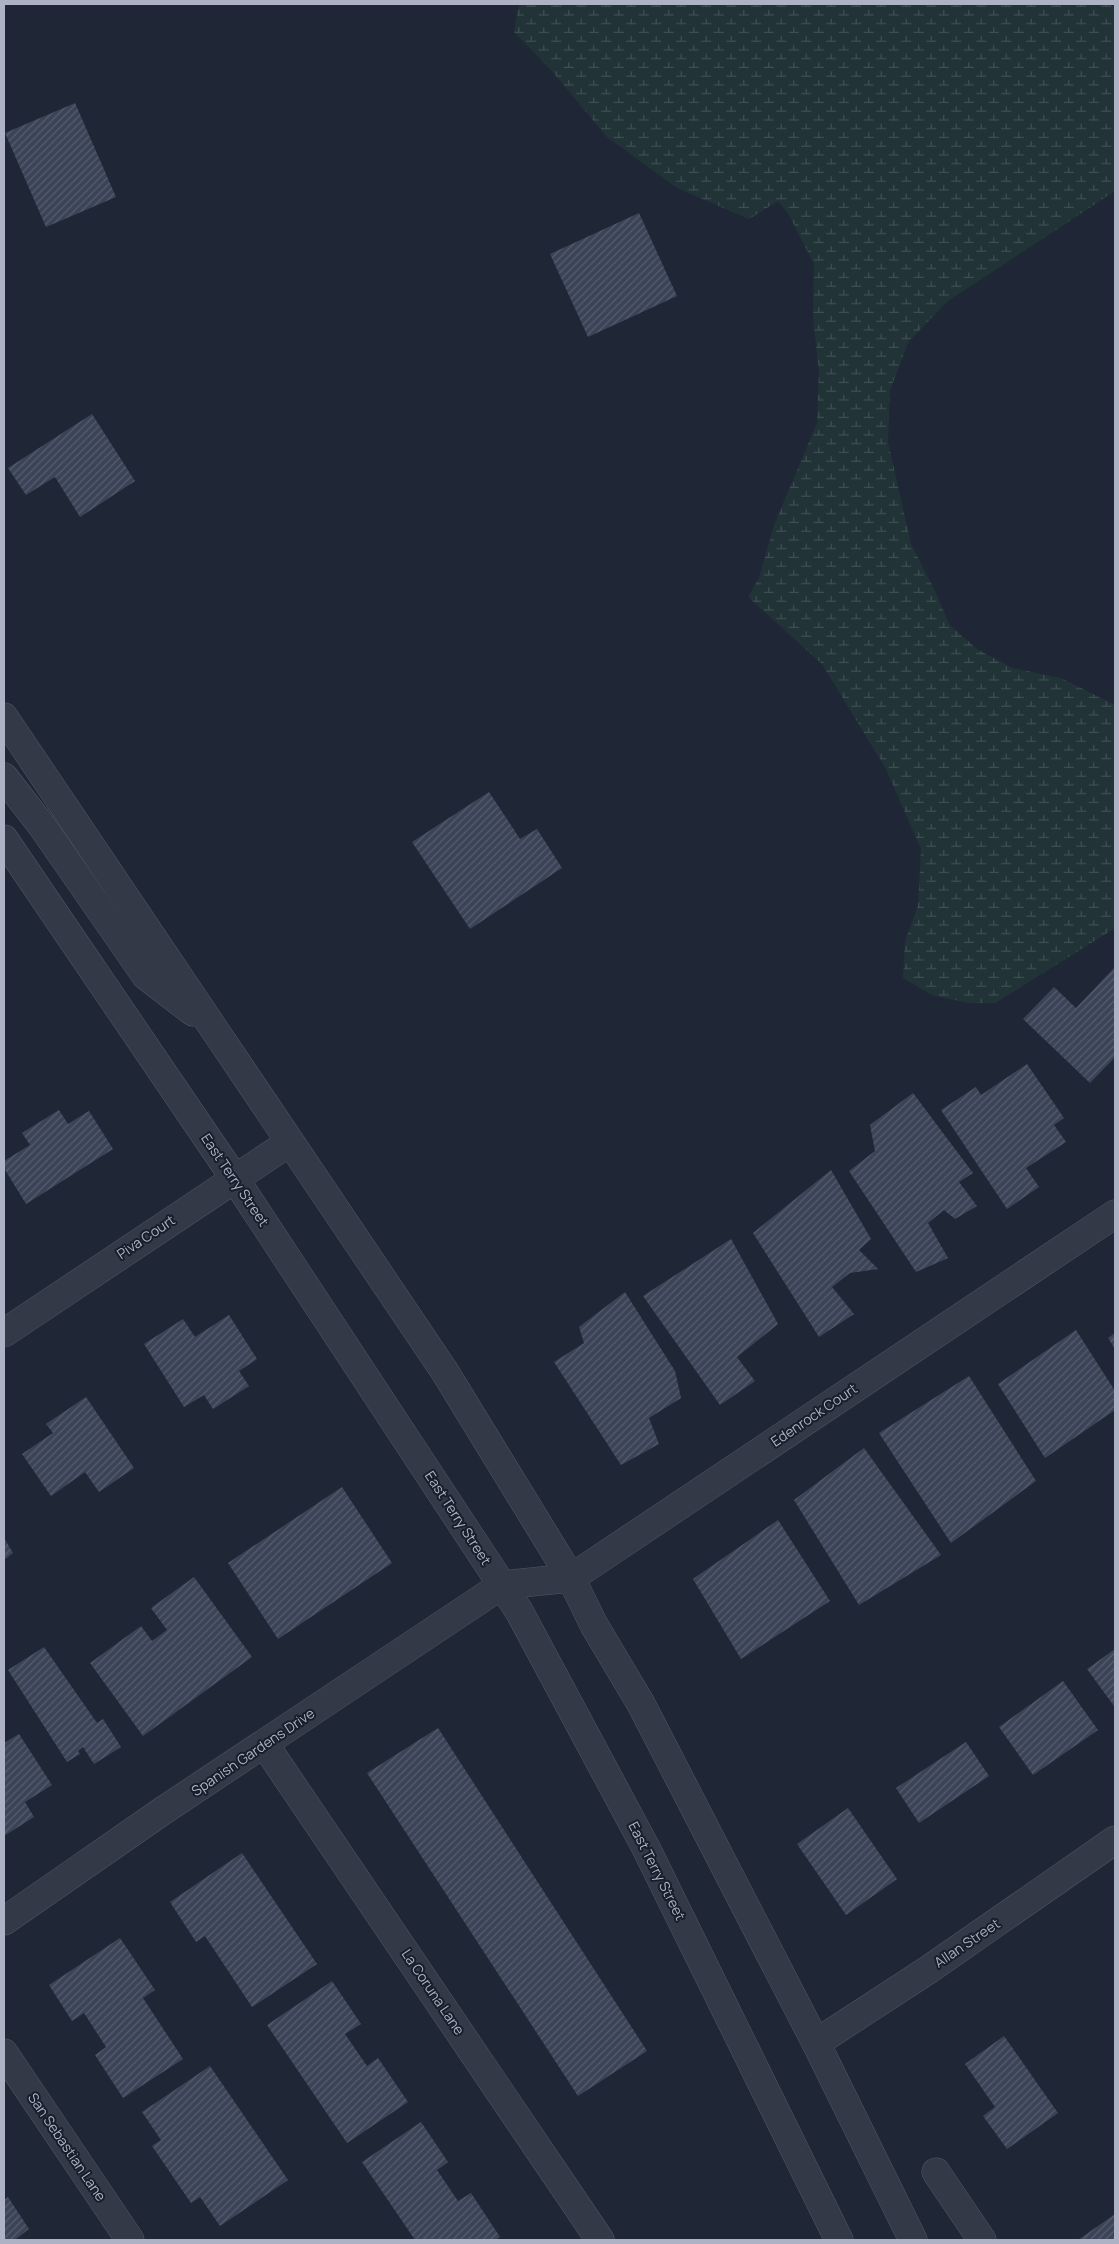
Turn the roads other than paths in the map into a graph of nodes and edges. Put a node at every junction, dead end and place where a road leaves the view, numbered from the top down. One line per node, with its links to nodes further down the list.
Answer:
1 (4, 717): 4 (street)
2 (4, 777): 4 (street)
3 (4, 838): 6 (street, East Terry Street)
4 (212, 1026): 5 (street)
5 (290, 1142): 6 (street, Piva Court); 9 (street)
6 (235, 1179): 8 (street, Piva Court); 10 (street, East Terry Street)
7 (1115, 1214): 9 (street, Edenrock Court)
8 (4, 1333)
9 (571, 1578): 10 (street, Edenrock Court); 14 (street)
10 (502, 1585): 11 (street, Spanish Gardens Drive); 19 (street, East Terry Street)
11 (265, 1744): 13 (street, Spanish Gardens Drive); 18 (street, La Coruna Lane)
12 (1115, 1840): 14 (street, Allan Street)
13 (4, 1921)
14 (816, 2043): 20 (street)
15 (4, 2053): 17 (street, San Sebastian Lane)
16 (936, 2172): 21 (street)
17 (130, 2240)
18 (600, 2240)
19 (839, 2240)
20 (913, 2240)
21 (982, 2240)

